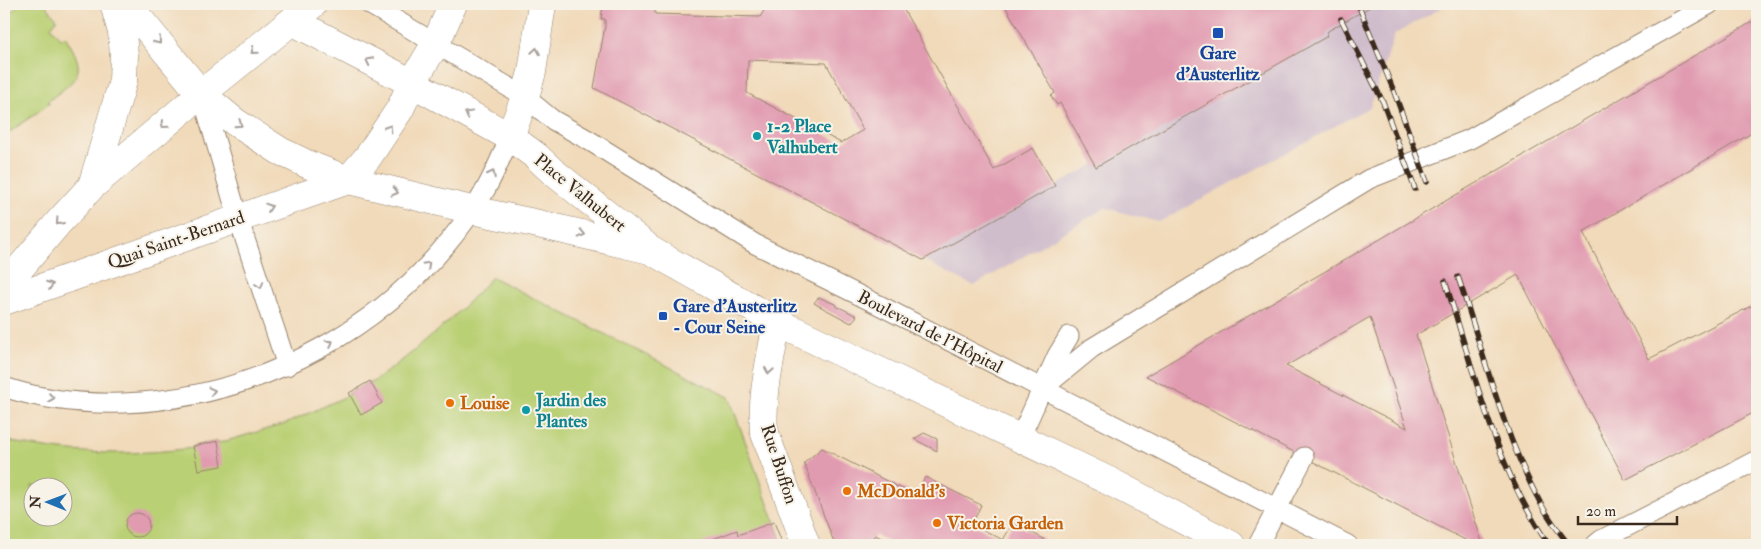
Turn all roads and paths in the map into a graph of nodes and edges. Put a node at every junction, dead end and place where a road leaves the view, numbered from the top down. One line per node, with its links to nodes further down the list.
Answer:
1 (114, 4): 15 (main road)
2 (127, 4): 11 (main road, one-way to 11)
3 (313, 4): 8 (main road)
4 (369, 4): 9 (lane)
5 (453, 4): 9 (main road)
6 (542, 4): 12 (main road, one-way to 6)
7 (1710, 4): 25 (lane)
8 (292, 21): 10 (main road, Place Valhubert, one-way to 8); 11 (main road, one-way to 11)
9 (436, 43): 10 (main road); 12 (lane)
10 (412, 83): 13 (main road, Place Valhubert, one-way to 10); 14 (main road, one-way to 10)
11 (201, 94): 14 (main road, one-way to 14); 15 (main road, one-way to 15); 17 (lane)
12 (525, 97): 13 (main road); 25 (lane, Boulevard de l'Hôpital)
13 (510, 137): 16 (lane, one-way to 13); 18 (main road, Place Valhubert)
14 (348, 180): 16 (main road, one-way to 16); 17 (main road, Quai Saint-Bernard, one-way to 14)
15 (92, 186): 19 (main road, one-way to 19)
16 (472, 210): 18 (main road, one-way to 18); 23 (lane, one-way to 16)
17 (238, 218): 20 (main road, Quai Saint-Bernard, one-way to 17); 23 (lane, one-way to 23)
18 (650, 250): 21 (main road)
19 (4, 287)
20 (4, 301)
21 (777, 322): 26 (main road); 30 (main road, Rue Buffon, one-way to 30)
22 (1069, 336): 25 (lane)
23 (287, 366): 24 (lane, one-way to 23)
24 (4, 387)
25 (1042, 389): 26 (lane); 29 (lane, Boulevard de l'Hôpital)
26 (1020, 438): 31 (main road)
27 (1304, 457): 29 (lane)
28 (1757, 460): 34 (lane)
29 (1277, 508): 32 (lane); 33 (lane, Boulevard de l'Hôpital)
30 (806, 545)
31 (1231, 545)
32 (1258, 545)
33 (1348, 545)
34 (1595, 545)

